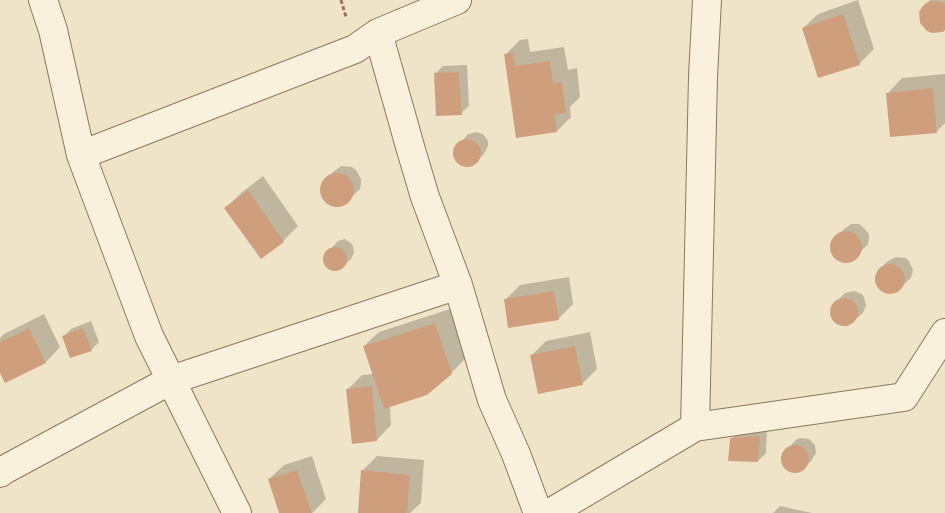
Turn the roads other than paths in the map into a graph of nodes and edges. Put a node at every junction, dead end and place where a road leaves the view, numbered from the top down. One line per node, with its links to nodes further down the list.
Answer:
1 (43, 0): 5 (street)
2 (457, 0): 4 (street)
3 (706, 0): 9 (street)
4 (378, 33): 5 (street); 6 (street)
5 (81, 155): 8 (street)
6 (458, 285): 8 (street); 12 (street)
7 (945, 333): 9 (street)
8 (171, 380): 10 (street); 11 (street)
9 (695, 427): 13 (street)
10 (0, 473)
11 (237, 513)
12 (538, 513)
13 (550, 513)

